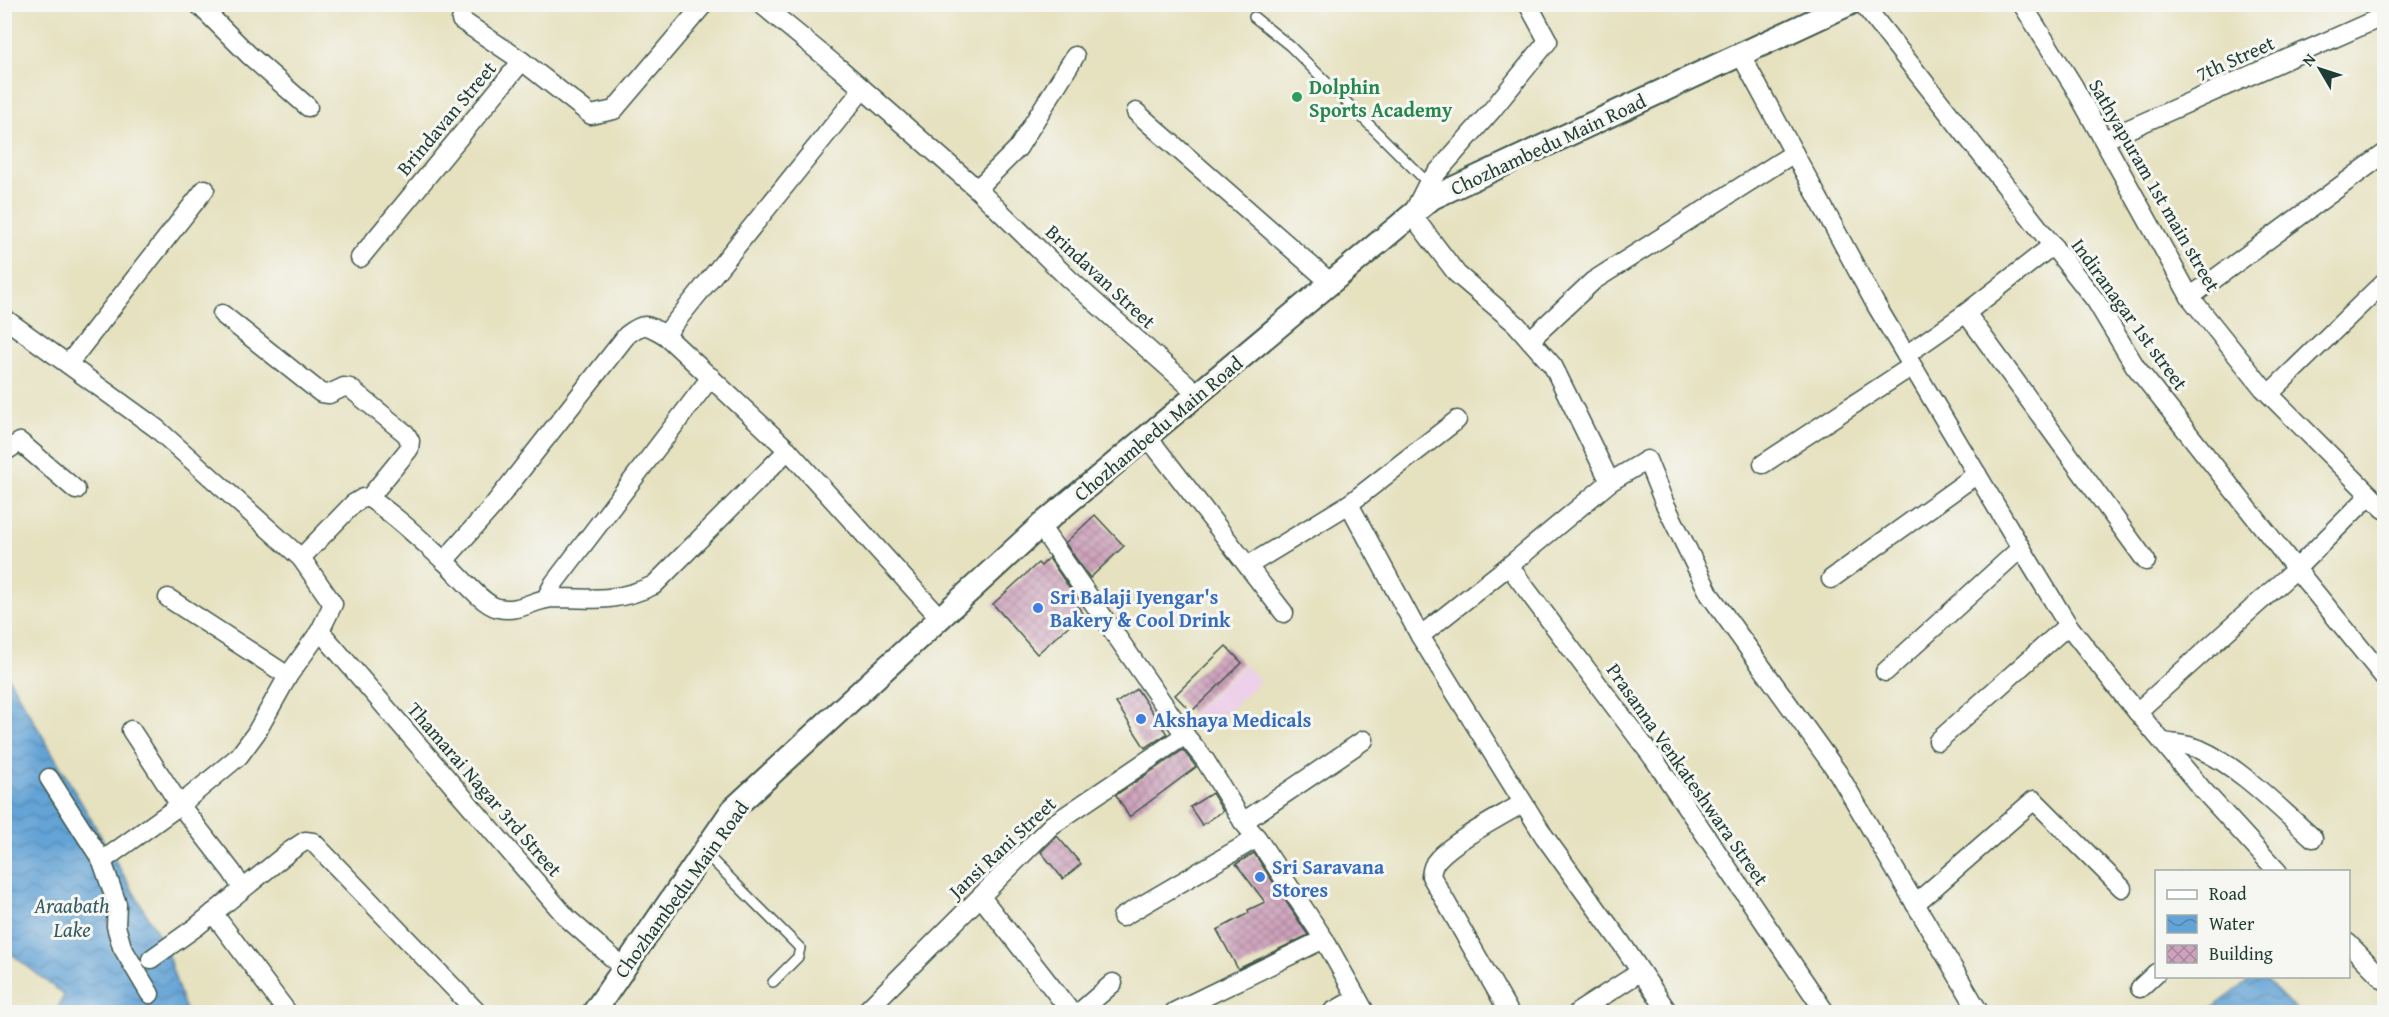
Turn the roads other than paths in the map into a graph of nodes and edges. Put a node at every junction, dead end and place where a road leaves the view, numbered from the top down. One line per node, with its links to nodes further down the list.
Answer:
1 (198, 4): 15 (street)
2 (704, 4): 13 (street, Brindavan Street)
3 (761, 4): 14 (street, Brindavan Street)
4 (1528, 4): 20 (street)
5 (1849, 4): 11 (street, Chozhambedu Main Road)
6 (1863, 4): 24 (street, Indiranagar 1st street)
7 (2022, 4): 17 (street, Sathyapuram 1st main street)
8 (2385, 16): 17 (street, 7th Street)
9 (1254, 17): 20 (lane)
10 (461, 20): 13 (street)
11 (1741, 55): 18 (street); 23 (street, Chozhambedu Main Road)
12 (1075, 56): 22 (street)
13 (522, 61): 25 (street, Brindavan Street)
14 (862, 90): 22 (street, Brindavan Street); 32 (street)
15 (308, 107)
16 (1136, 112): 27 (street)
17 (2104, 140): 28 (street, Sathyapuram 1st main street)
18 (1794, 153): 33 (street); 34 (street)
19 (2385, 154): 28 (street)
20 (1428, 183): 23 (street)
21 (205, 189): 35 (street)
22 (977, 189): 37 (street, Brindavan Street)
23 (1412, 215): 27 (street, Chozhambedu Main Road); 33 (street)
24 (2053, 246): 29 (street); 58 (street, Indiranagar 1st street)
25 (360, 258)
26 (2385, 282): 38 (street)
27 (1331, 283): 37 (street, Chozhambedu Main Road)
28 (2190, 297): 38 (street, Sathyapuram 1st main street)
29 (1966, 313): 34 (street); 55 (street)
30 (222, 314): 48 (street)
31 (4, 318): 35 (street)
32 (665, 335): 36 (street); 54 (street)
33 (1530, 340): 45 (street)
34 (1909, 361): 43 (street); 44 (street)
35 (68, 364): 53 (street)
36 (711, 377): 41 (street); 61 (street)
37 (1198, 394): 40 (street, Chozhambedu Main Road)
38 (2269, 394): 47 (street, Sathyapuram 1st main street)
39 (1456, 420): 49 (street)
40 (1147, 436): 51 (street, Chozhambedu Main Road); 56 (street)
41 (788, 450): 61 (street); 63 (street)
42 (4, 452): 46 (street)
43 (1763, 464)
44 (1977, 474): 52 (street); 59 (street)
45 (1610, 482): 57 (street); 88 (street)
46 (76, 490)
47 (2370, 495): 50 (street, Sathyapuram 1st main street); 58 (street)
48 (369, 498): 53 (street); 54 (street)
49 (1349, 504): 56 (street); 66 (street)
50 (2385, 509)
51 (1040, 526): 63 (street, Chozhambedu Main Road); 72 (street)
52 (2020, 548): 64 (street); 67 (street)
53 (301, 558): 65 (street)
54 (444, 561): 61 (street)
55 (2146, 561)
56 (1249, 565): 62 (street)
57 (1509, 566): 66 (street); 114 (street, Prasanna Venkateshwara Street)
58 (2296, 569): 69 (street, Indiranagar 1st street); 70 (street)
59 (1832, 579)
60 (168, 598): 68 (street)
61 (546, 598)
62 (1284, 613)
63 (940, 618): 82 (street, Chozhambedu Main Road)
64 (2068, 625): 70 (street); 74 (street)
65 (320, 631): 68 (street); 94 (street, Thamarai Nagar 3rd Street)
66 (1420, 636): 77 (street)
67 (1885, 672)
68 (288, 676): 78 (street)
69 (2385, 677)
70 (2138, 712): 75 (street)
71 (131, 730): 78 (street)
72 (1185, 735): 79 (street); 87 (street, Jansi Rani Street)
73 (1364, 740): 79 (street)
74 (1938, 741)
75 (2163, 742): 81 (street); 84 (street)
76 (49, 778): 83 (street)
77 (1523, 803): 95 (street); 111 (street)
78 (180, 805): 83 (street); 85 (street)
79 (1243, 822): 80 (street)
80 (1257, 837): 90 (street); 91 (street)
81 (2313, 838)
82 (704, 852): 94 (street, Chozhambedu Main Road); 98 (lane)
83 (102, 861): 101 (street)
84 (2267, 868)
85 (242, 888): 89 (street); 104 (street)
86 (2122, 888): 88 (street)
87 (981, 897): 106 (street, Jansi Rani Street); 107 (street)
88 (1915, 904): 115 (street)
89 (213, 913): 93 (street); 103 (street)
90 (1122, 917)
91 (1324, 939): 102 (street); 109 (street)
92 (2350, 944): 97 (street)
93 (151, 959)
94 (624, 968): 105 (street, Chozhambedu Main Road)
95 (1640, 972): 112 (street); 113 (street)
96 (2155, 975): 100 (street)
97 (2385, 980)
98 (773, 982)
99 (1113, 983): 108 (street)
100 (2140, 988)
101 (150, 994)
102 (1361, 1005): 110 (street)
103 (282, 1010)
104 (477, 1012)
105 (594, 1012)
106 (865, 1012)
107 (1071, 1012)
108 (1080, 1012)
109 (1174, 1012)
110 (1332, 1012)
111 (1509, 1012)
112 (1578, 1012)
113 (1668, 1012)
114 (1825, 1012)
115 (1979, 1012)

